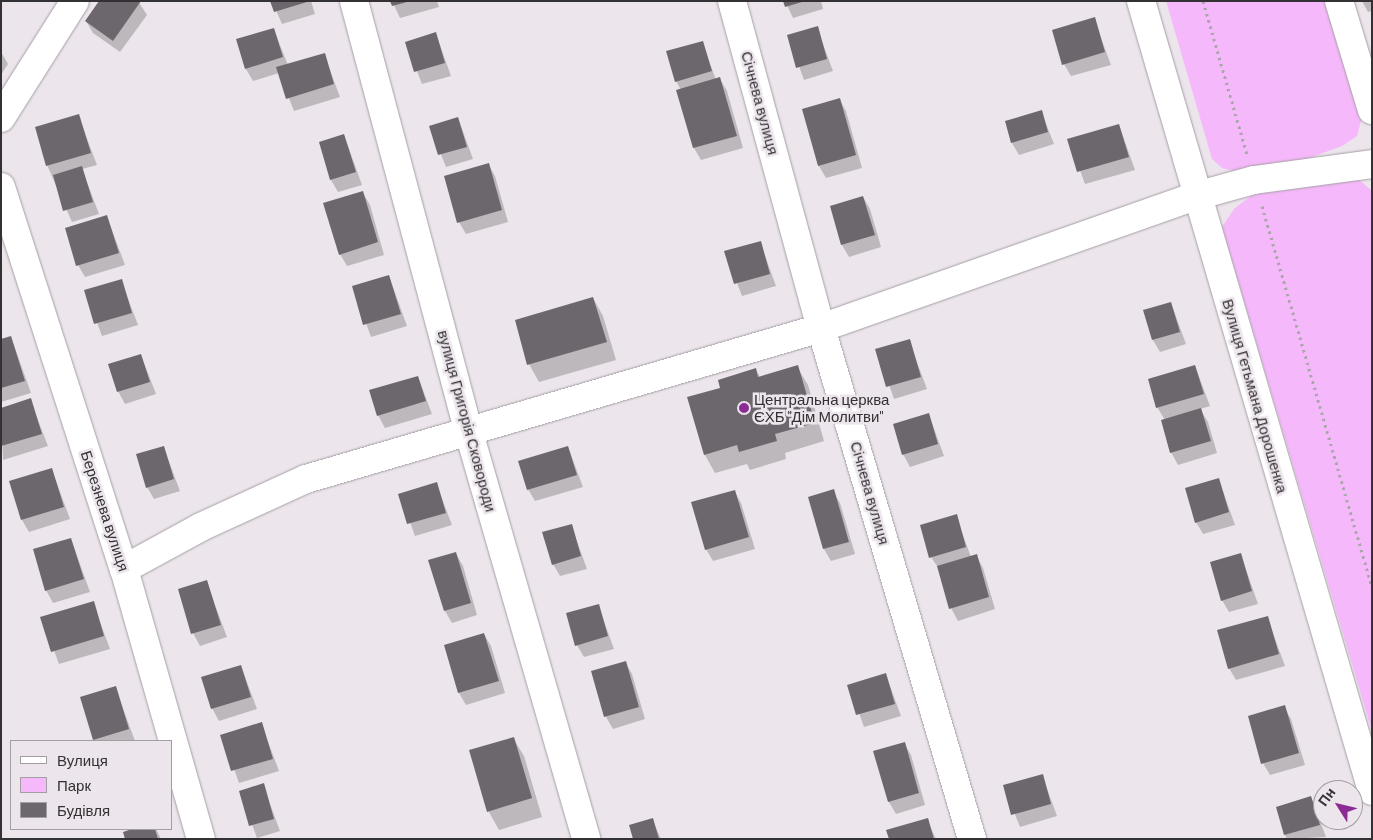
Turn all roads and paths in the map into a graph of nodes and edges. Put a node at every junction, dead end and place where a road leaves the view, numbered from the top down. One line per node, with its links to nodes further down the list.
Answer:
1 (75, 1): 8 (street)
2 (354, 1): 14 (street, вулиця Григорія Сковороди)
3 (732, 1): 13 (street, Січнева вулиця)
4 (1141, 1): 12 (street, Вулиця Гетьмана Дорошенка)
5 (1203, 1): 10 (path)
6 (1339, 1): 7 (street)
7 (1372, 110)
8 (1, 118)
9 (1372, 164): 10 (street)
10 (1254, 180): 12 (street); 16 (path)
11 (1, 187): 15 (street, Березнева вулиця)
12 (1196, 196): 13 (street); 17 (street, Вулиця Гетьмана Дорошенка)
13 (822, 328): 14 (street); 20 (street, Січнева вулиця)
14 (468, 429): 15 (street); 19 (street, вулиця Григорія Сковороди)
15 (124, 568): 18 (street, Березнева вулиця)
16 (1372, 588)
17 (1372, 791)
18 (201, 839)
19 (586, 839)
20 (972, 839)

